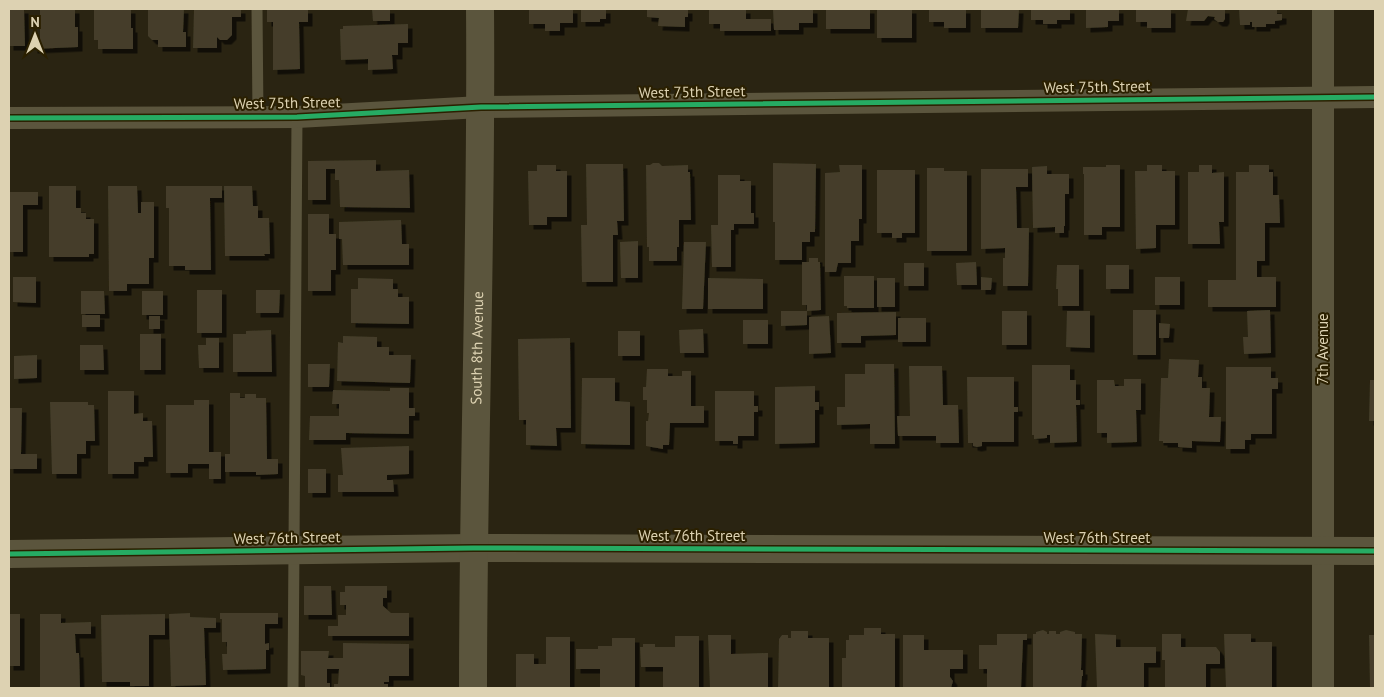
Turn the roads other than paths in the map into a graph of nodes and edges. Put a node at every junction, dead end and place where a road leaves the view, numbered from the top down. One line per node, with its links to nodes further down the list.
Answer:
1 (257, 9): 7 (lane)
2 (480, 9): 6 (street, South 8th Avenue)
3 (1323, 9): 5 (street, 7th Avenue)
4 (1375, 97): 5 (street, West 75th Street)
5 (1323, 98): 6 (street, West 75th Street); 12 (street, 7th Avenue)
6 (481, 107): 8 (street, West 75th Street); 10 (street, South 8th Avenue)
7 (258, 117): 8 (street, West 75th Street); 9 (street, West 75th Street)
8 (297, 117): 11 (lane)
9 (9, 118)
10 (473, 548): 11 (street, West 76th Street); 12 (street, West 76th Street); 16 (street, South 8th Avenue)
11 (294, 550): 14 (street, West 76th Street); 15 (lane)
12 (1322, 551): 13 (street, West 76th Street); 17 (street, 7th Avenue)
13 (1375, 551)
14 (9, 554)
15 (293, 688)
16 (473, 688)
17 (1323, 688)

